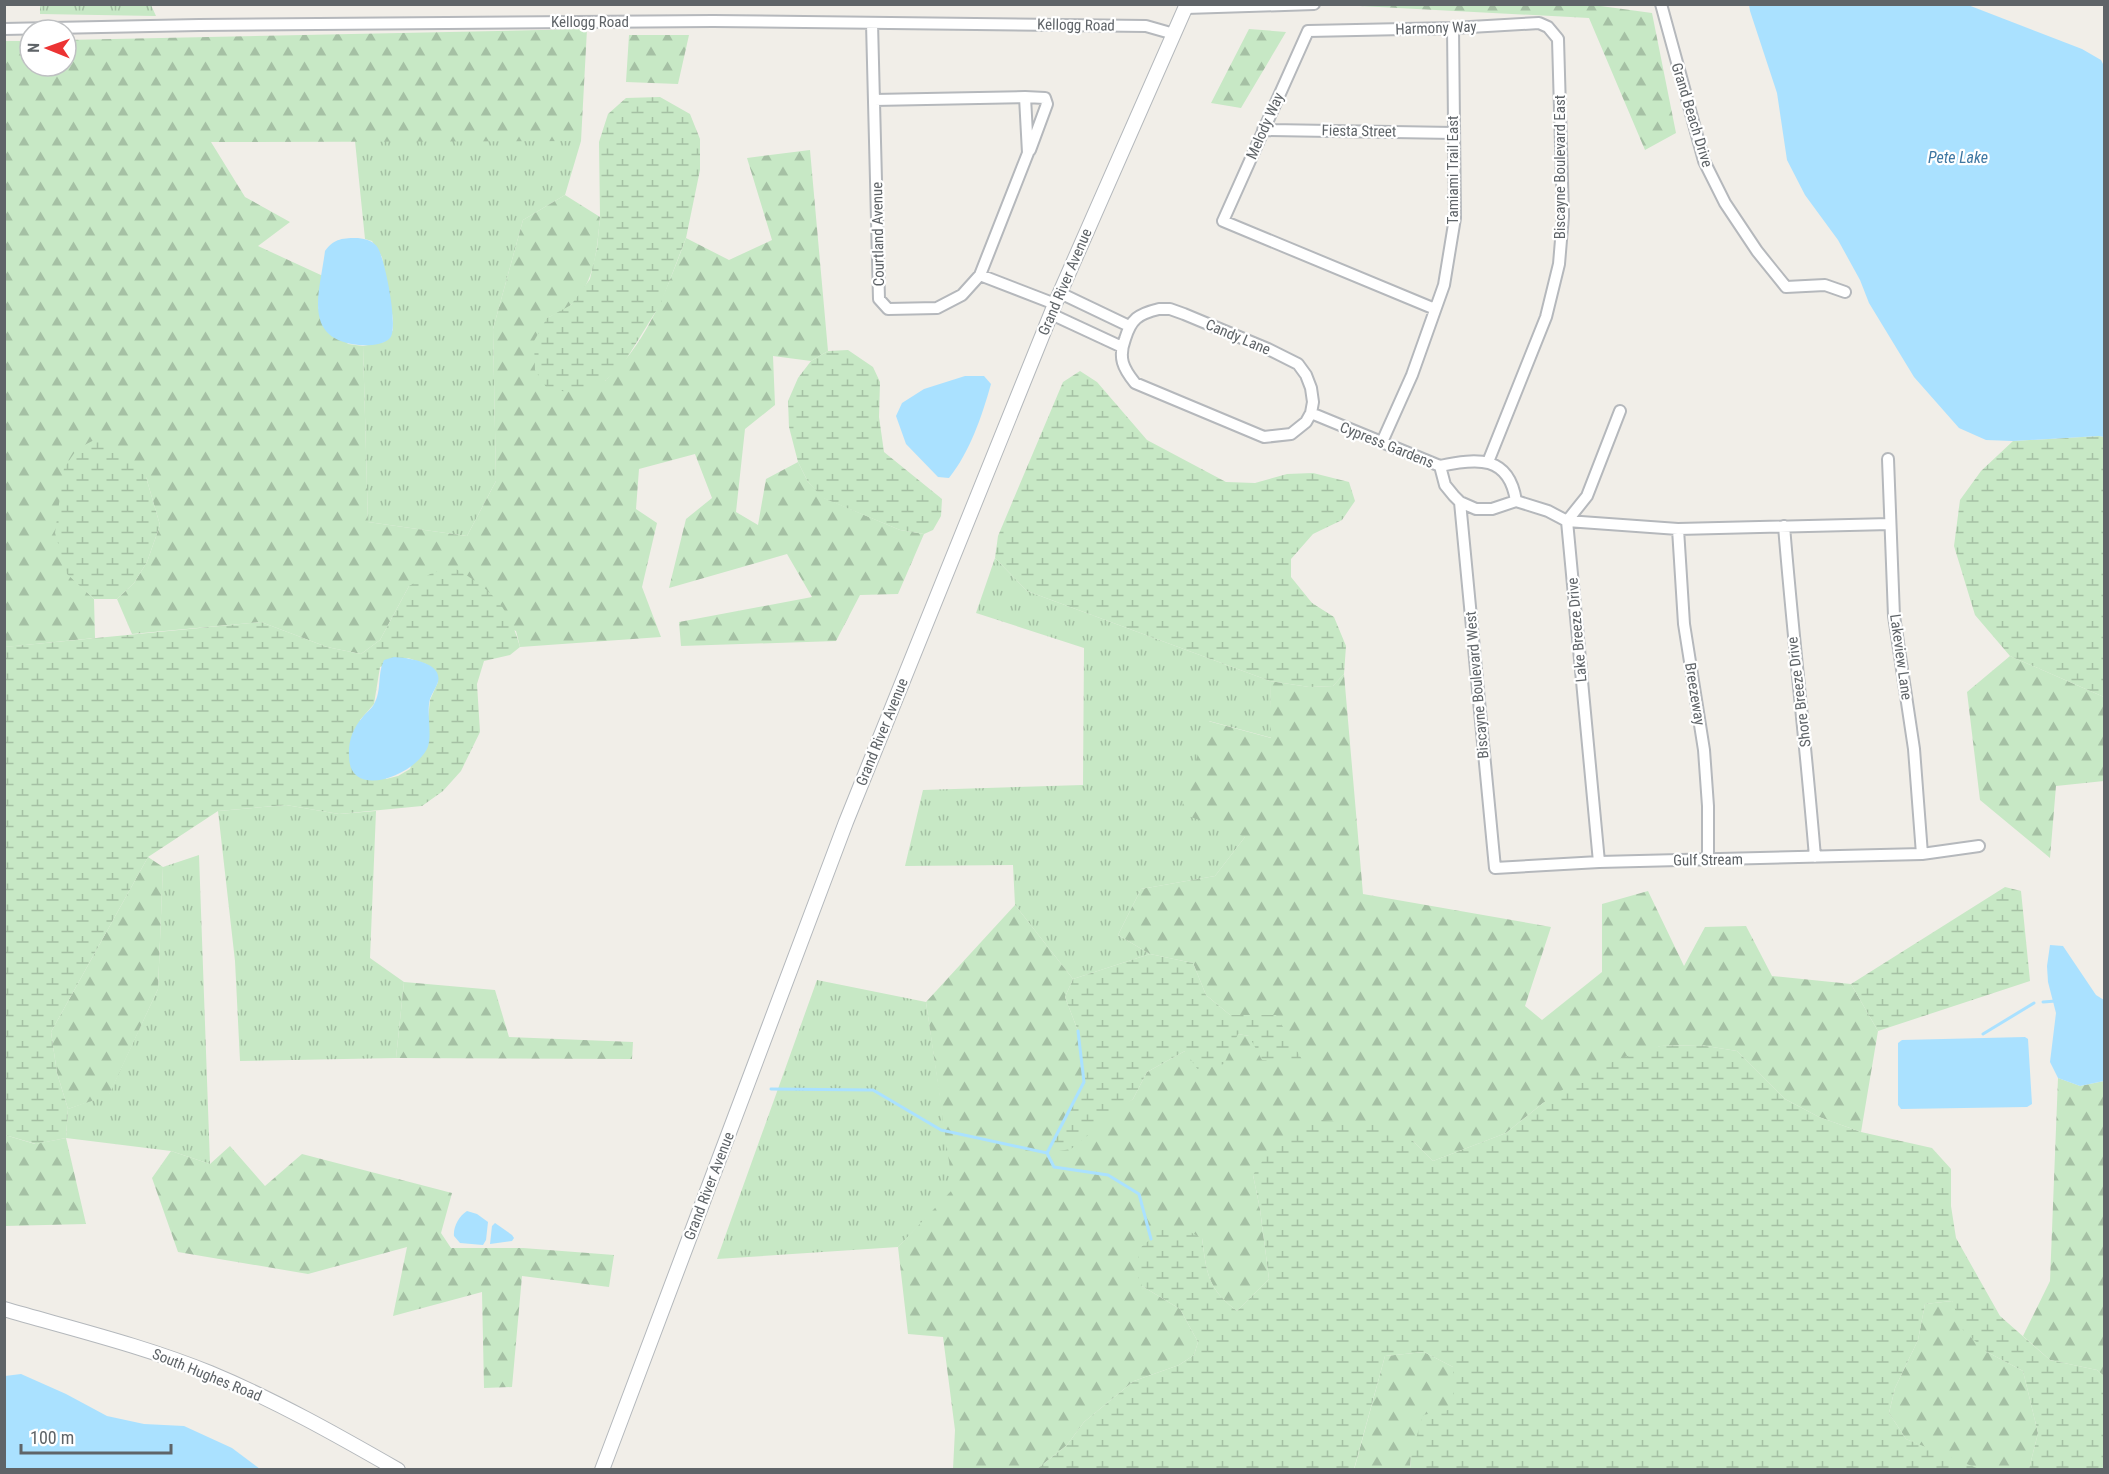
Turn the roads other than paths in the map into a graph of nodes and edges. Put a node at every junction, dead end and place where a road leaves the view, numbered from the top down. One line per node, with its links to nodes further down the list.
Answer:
1 (1314, 4): 3 (street)
2 (1661, 4): 16 (street, Grand Beach Drive)
3 (1187, 6): 8 (main road, Grand River Avenue)
4 (872, 23): 6 (street, Kellogg Road); 8 (street, Kellogg Road); 11 (street, Courtland Avenue)
5 (1453, 28): 7 (street, Harmony Way); 9 (street, Harmony Way); 13 (street, Tamiami Trail East)
6 (4, 29)
7 (1308, 31): 12 (street, Melody Way)
8 (1174, 34): 17 (main road, Grand River Avenue)
9 (1558, 39): 25 (street, Biscayne Boulevard East)
10 (1025, 98): 11 (street, Courtland Avenue); 14 (street, Courtland Avenue); 14 (street, Courtland Avenue)
11 (874, 100): 15 (street, Courtland Avenue)
12 (1263, 130): 13 (street, Fiesta Street); 18 (street, Melody Way)
13 (1454, 133): 18 (street, Tamiami Trail East)
14 (1028, 153): 15 (street, Courtland Avenue)
15 (980, 274): 17 (street)
16 (1845, 292)
17 (1055, 304): 19 (street); 20 (street); 41 (main road, Grand River Avenue)
18 (1435, 309): 23 (street, Tamiami Trail East)
19 (1129, 326): 20 (street); 22 (street, Candy Lane)
20 (1122, 347): 22 (street)
21 (1620, 411): 29 (street)
22 (1311, 413): 23 (street, Cypress Gardens)
23 (1382, 442): 26 (street, Cypress Gardens)
24 (1888, 459): 30 (street, Lakeview Lane)
25 (1488, 462): 26 (street); 27 (street)
26 (1440, 466): 28 (street, Cypress Gardens)
27 (1516, 501): 28 (street); 29 (street)
28 (1460, 502): 38 (street, Biscayne Boulevard West)
29 (1567, 521): 32 (street); 37 (street, Lake Breeze Drive)
30 (1890, 524): 31 (street); 34 (street, Lakeview Lane)
31 (1784, 526): 32 (street); 35 (street, Shore Breeze Drive)
32 (1678, 530): 36 (street, Breezeway)
33 (1978, 846): 34 (street, Gulf Stream)
34 (1922, 854): 35 (street, Gulf Stream)
35 (1815, 857): 36 (street, Gulf Stream)
36 (1708, 860): 37 (street, Gulf Stream)
37 (1599, 862): 38 (street, Gulf Stream)
38 (1495, 868)
39 (4, 1309): 40 (main road, South Hughes Road)
40 (398, 1470)
41 (602, 1470)

